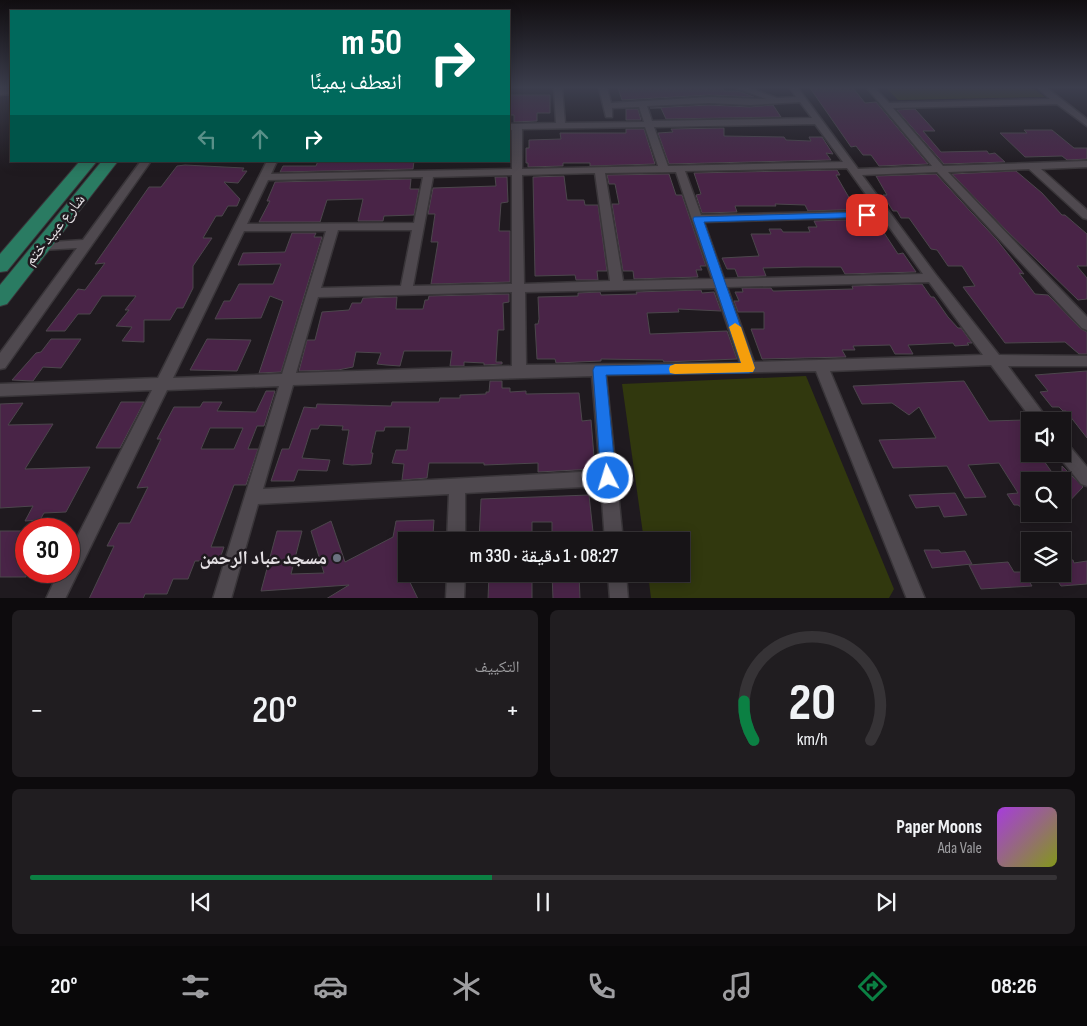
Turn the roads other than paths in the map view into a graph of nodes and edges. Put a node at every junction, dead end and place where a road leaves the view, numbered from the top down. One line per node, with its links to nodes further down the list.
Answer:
1 (560, 116): 11 (street)
2 (610, 116): 10 (street)
3 (646, 116): 9 (street)
4 (721, 116): 8 (street)
5 (814, 116): 7 (street)
6 (895, 116): 22 (street)
7 (817, 121): 8 (street); 21 (street)
8 (723, 123): 9 (street)
9 (649, 124): 10 (street); 20 (street)
10 (612, 125): 11 (street)
11 (561, 126): 12 (street)
12 (513, 127): 24 (street)
13 (88, 162): 35 (main road, شارع عبيد ختم)
14 (109, 162): 34 (main road, شارع عبيد ختم)
15 (145, 162): 33 (street)
16 (272, 162): 26 (street)
17 (1087, 164): 18 (street)
18 (1032, 166): 22 (street); 28 (street)
19 (679, 167): 20 (street); 21 (street); 29 (street)
20 (664, 168): 23 (street)
21 (852, 168): 22 (street); 27 (street)
22 (940, 169): 43 (street)
23 (600, 170): 24 (street); 38 (street)
24 (517, 172): 25 (street); 39 (street)
25 (429, 173): 26 (street); 30 (street)
26 (264, 177): 32 (street)
27 (886, 214): 29 (street); 36 (street)
28 (1087, 216)
29 (698, 219): 37 (street)
30 (417, 226): 31 (street); 40 (street)
31 (333, 227): 32 (street); 41 (street)
32 (240, 228): 52 (street)
33 (86, 244): 34 (street); 46 (street)
34 (42, 246): 42 (main road, شارع عبيد ختم)
35 (0, 266)
36 (932, 278): 37 (street); 44 (street)
37 (720, 284): 38 (street); 48 (street)
38 (617, 286): 39 (street)
39 (518, 288): 40 (street); 50 (street)
40 (406, 290): 41 (street)
41 (312, 293): 51 (street)
42 (0, 299)
43 (1087, 325)
44 (994, 360): 45 (street); 47 (street); 54 (street)
45 (1087, 361)
46 (0, 364)
47 (821, 366): 48 (street); 70 (street)
48 (749, 368): 49 (street)
49 (599, 370): 50 (street); 56 (street)
50 (519, 371): 51 (street)
51 (286, 378): 52 (street); 59 (street)
52 (162, 384): 53 (street); 62 (street)
53 (0, 390)
54 (1035, 412)
55 (1071, 460): 57 (street)
56 (608, 478): 58 (street); 61 (street)
57 (1087, 480)
58 (457, 485): 59 (street); 60 (street)
59 (253, 497): 67 (street)
60 (456, 532)
61 (613, 532)
62 (80, 549)
63 (456, 582): 68 (street)
64 (618, 582): 69 (street)
65 (63, 583): 66 (street)
66 (55, 598)
67 (222, 598)
68 (456, 598)
69 (619, 598)
70 (916, 598)

